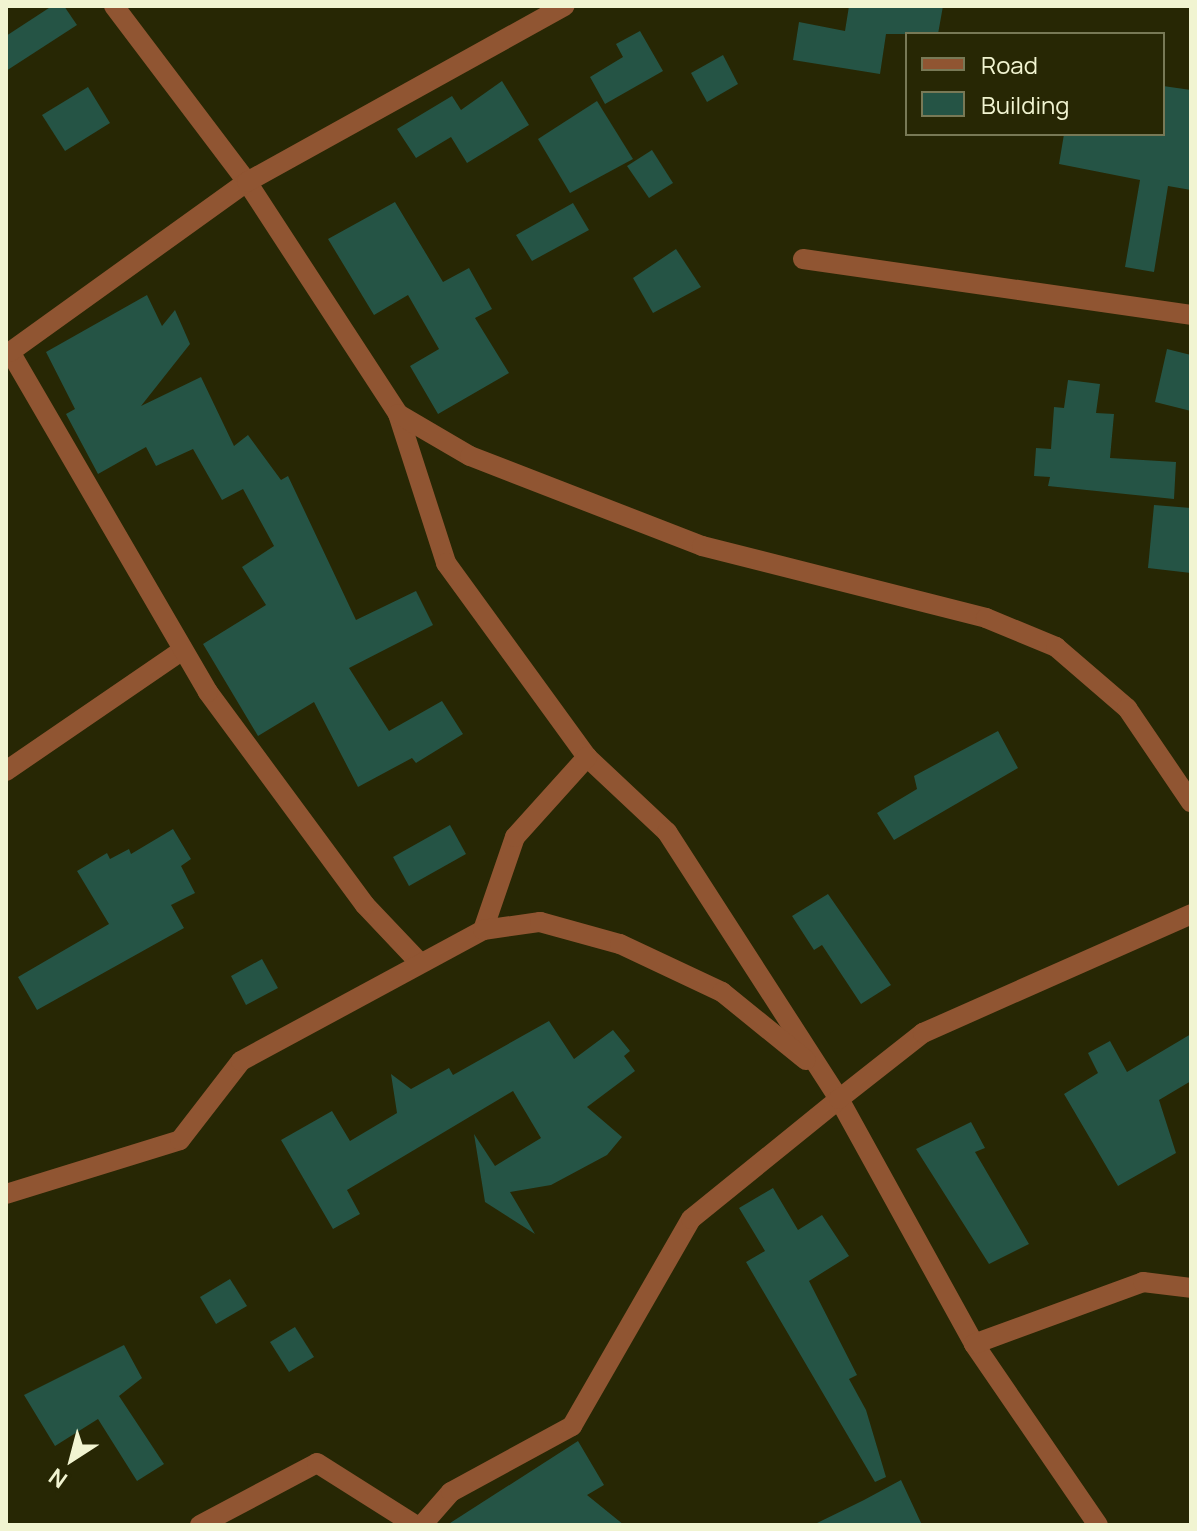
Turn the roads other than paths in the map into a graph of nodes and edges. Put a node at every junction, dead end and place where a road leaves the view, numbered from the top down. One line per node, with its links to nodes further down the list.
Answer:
1 (114, 6): 3 (street)
2 (564, 6): 3 (street)
3 (247, 182): 6 (street); 7 (street)
4 (803, 259): 5 (street)
5 (1191, 315)
6 (398, 414): 8 (street); 10 (street)
7 (181, 651): 9 (street); 13 (street)
8 (587, 757): 12 (street); 14 (street)
9 (6, 771)
10 (1191, 802)
11 (1191, 914): 15 (street)
12 (483, 930): 13 (street); 14 (street)
13 (419, 962): 16 (street)
14 (822, 1073): 15 (street)
15 (839, 1099): 18 (street); 21 (street)
16 (6, 1194)
17 (1191, 1288): 18 (street)
18 (974, 1344): 22 (street)
19 (200, 1525): 20 (street)
20 (415, 1525)
21 (422, 1525)
22 (1098, 1525)

